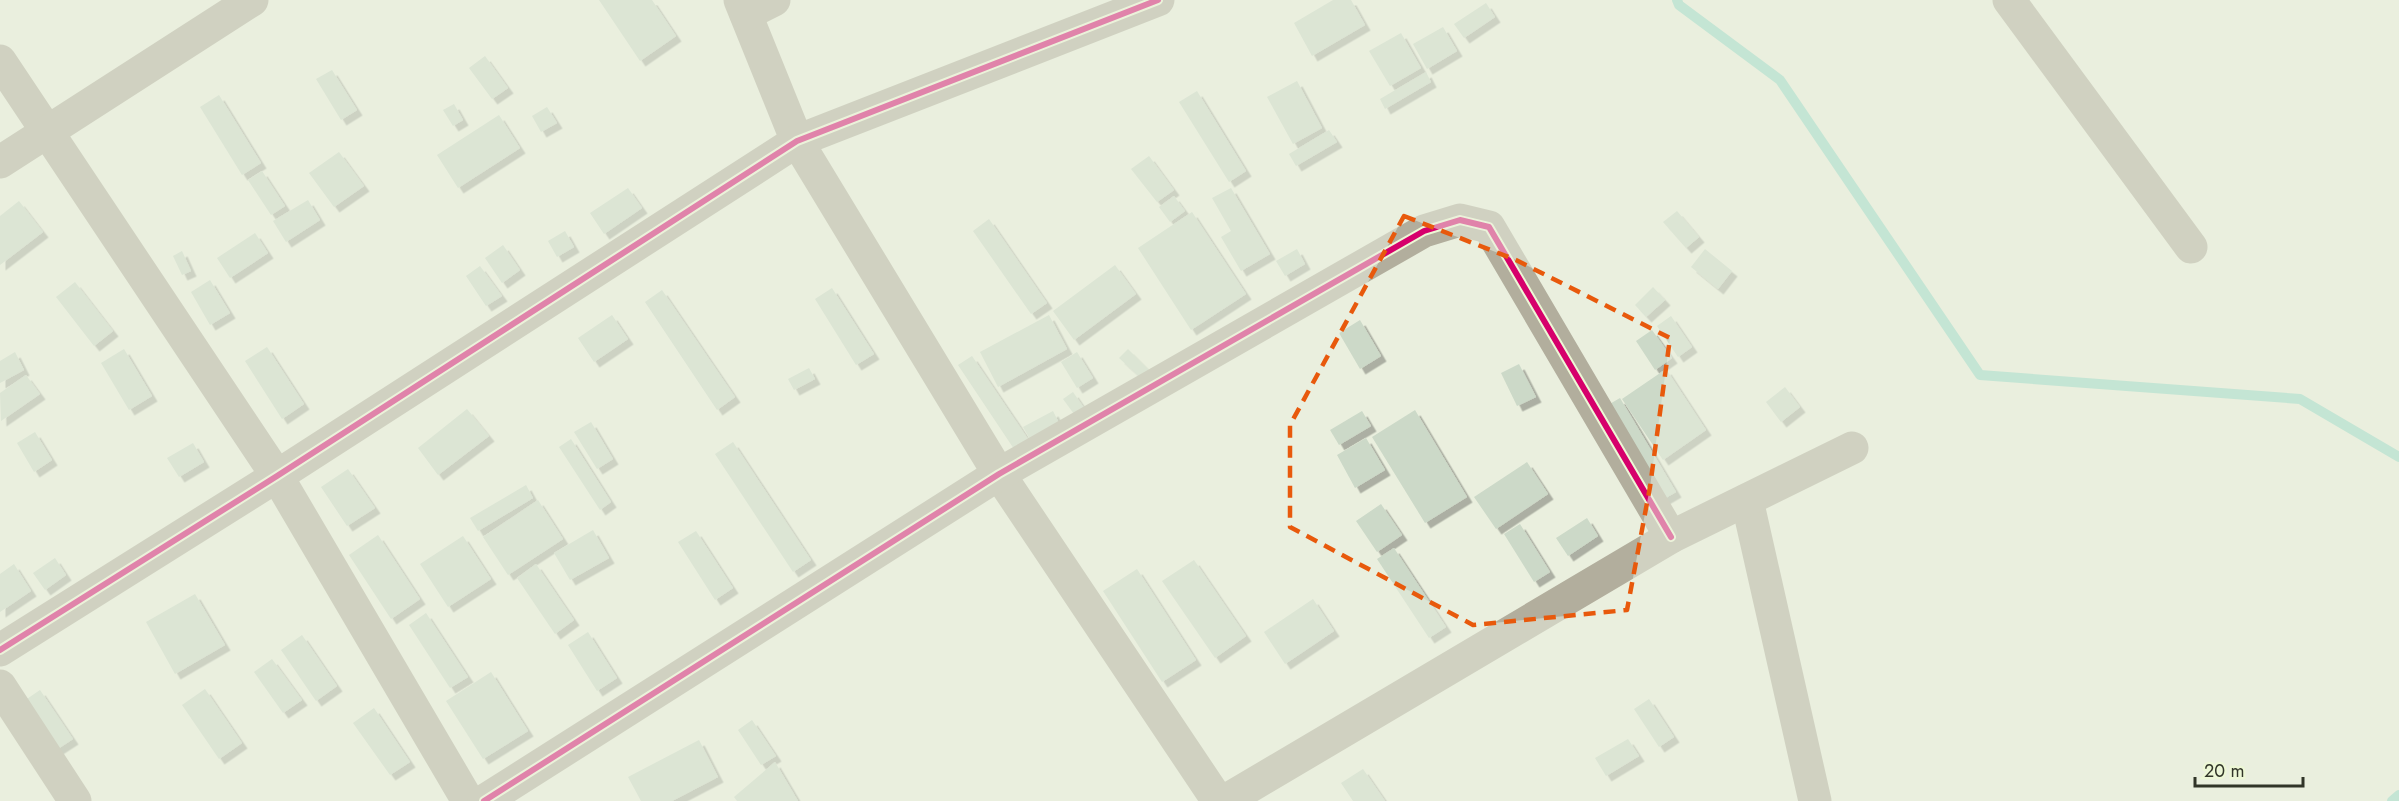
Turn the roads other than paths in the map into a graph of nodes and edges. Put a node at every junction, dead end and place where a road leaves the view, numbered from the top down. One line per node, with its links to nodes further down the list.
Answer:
1 (252, 0): 6 (street)
2 (1158, 0): 7 (street)
3 (2009, 0): 9 (street)
4 (754, 5): 7 (street)
5 (0, 61): 6 (street)
6 (48, 130): 8 (street); 12 (street)
7 (797, 141): 11 (street); 12 (street)
8 (0, 162)
9 (2191, 247)
10 (1852, 448): 13 (street)
11 (999, 474): 14 (street); 19 (street); 20 (street)
12 (277, 476): 15 (street); 18 (street)
13 (1747, 500): 14 (street); 22 (street)
14 (1671, 537): 21 (street)
15 (0, 650)
16 (0, 686): 17 (street)
17 (75, 801)
18 (468, 801)
19 (484, 801)
20 (1218, 801)
21 (1225, 801)
22 (1815, 801)

